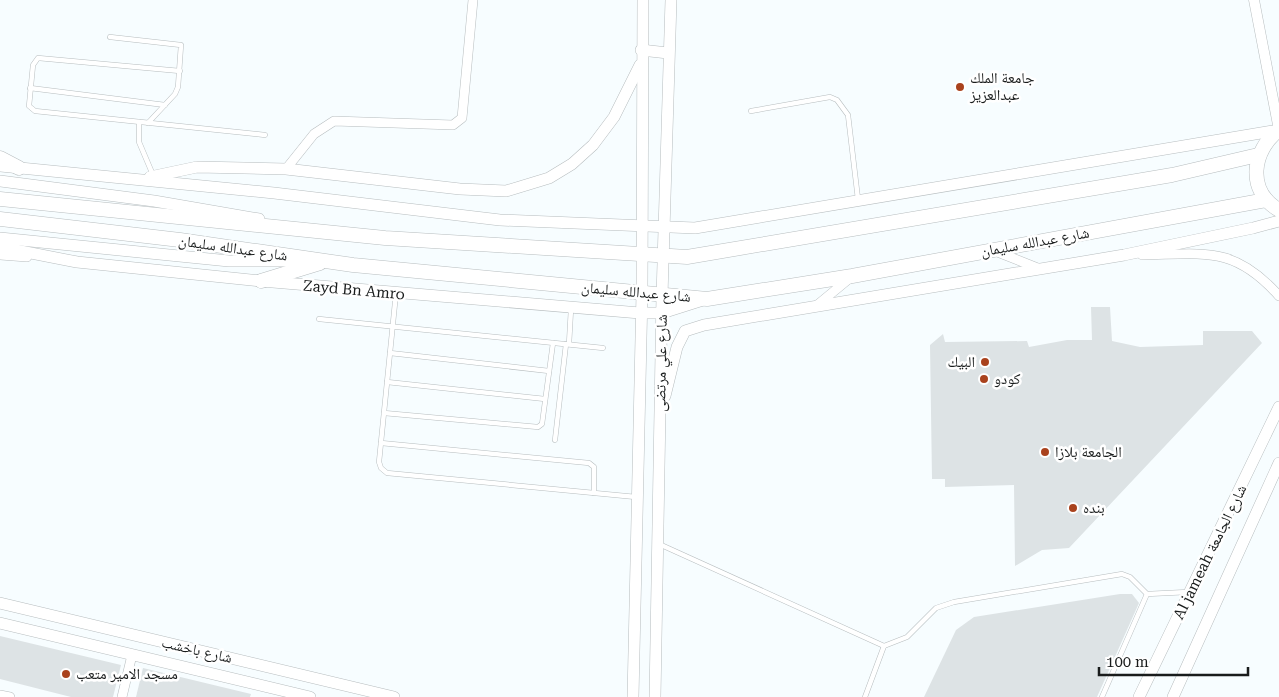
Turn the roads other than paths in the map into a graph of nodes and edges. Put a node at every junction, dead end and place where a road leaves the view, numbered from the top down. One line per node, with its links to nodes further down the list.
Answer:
1 (473, 0): 20 (street)
2 (643, 0): 7 (main road, شارع علي مرتضى)
3 (671, 0): 6 (main road, شارع علي مرتضى)
4 (1254, 0): 14 (street)
5 (110, 37): 8 (lane)
6 (668, 53): 7 (main road); 30 (main road, شارع علي مرتضى)
7 (642, 56): 20 (main road); 29 (main road, شارع علي مرتضى)
8 (180, 71): 9 (lane); 10 (lane)
9 (30, 88): 10 (lane); 12 (lane)
10 (166, 105): 13 (lane)
11 (751, 111): 25 (lane)
12 (139, 122): 13 (lane); 21 (lane)
13 (148, 123): 15 (lane)
14 (1279, 130): 16 (main road); 25 (main road)
15 (265, 134)
16 (1258, 155): 24 (main road); 38 (main road, شارع عبدالله سليمان)
17 (0, 158): 19 (main road)
18 (0, 166): 19 (main road)
19 (19, 168): 21 (main road)
20 (286, 169): 21 (main road)
21 (154, 178): 29 (main road)
22 (0, 181): 31 (main road)
23 (0, 199): 31 (main road, شارع عبدالله سليمان)
24 (1266, 200): 26 (main road); 34 (main road, شارع عبدالله سليمان)
25 (859, 201): 30 (main road)
26 (1279, 210)
27 (0, 220): 40 (main road, شارع عبدالله سليمان)
28 (1279, 221): 37 (main road)
29 (642, 226): 30 (main road); 36 (main road, شارع علي مرتضى)
30 (664, 226): 38 (main road, شارع علي مرتضى)
31 (327, 232): 36 (main road, شارع عبدالله سليمان)
32 (0, 238): 40 (main road)
33 (0, 247): 39 (main road, Zayd Bn Amro)
34 (993, 250): 41 (street); 42 (main road, شارع عبدالله سليمان)
35 (0, 255): 39 (street)
36 (642, 255): 38 (main road, شارع عبدالله سليمان); 45 (main road, شارع علي مرتضى)
37 (1124, 255): 41 (main road); 47 (street)
38 (663, 256): 46 (main road, شارع علي مرتضى)
39 (71, 260): 43 (main road, Zayd Bn Amro)
40 (325, 261): 43 (main road); 45 (main road, شارع عبدالله سليمان)
41 (1040, 269): 49 (main road)
42 (852, 276): 48 (main road, شارع عبدالله سليمان); 49 (street)
43 (262, 281): 44 (main road, Zayd Bn Amro)
44 (396, 293): 50 (main road, Zayd Bn Amro); 54 (lane)
45 (642, 294): 46 (main road, شارع عبدالله سليمان); 51 (main road, شارع علي مرتضى)
46 (662, 296): 48 (main road, شارع عبدالله سليمان); 52 (main road, شارع علي مرتضى)
47 (1279, 296)
48 (707, 299): 52 (main road, Zayd Bn Amro)
49 (816, 306): 64 (main road)
50 (571, 308): 51 (main road, Zayd Bn Amro); 56 (lane)
51 (640, 313): 52 (main road, Zayd Bn Amro); 69 (main road, شارع علي مرتضى)
52 (662, 313): 64 (main road, شارع علي مرتضى)
53 (319, 319): 54 (lane)
54 (393, 326): 55 (lane); 58 (lane)
55 (553, 343): 56 (lane); 59 (lane)
56 (567, 344): 57 (lane); 65 (lane)
57 (603, 348)
58 (390, 353): 59 (lane); 60 (lane)
59 (549, 372): 61 (lane)
60 (387, 382): 61 (lane); 63 (lane)
61 (545, 400): 63 (lane)
62 (1279, 407): 71 (main road, Al jameah شارع الجامعة)
63 (384, 413): 66 (lane)
64 (660, 417): 70 (main road, شارع علي مرتضى)
65 (555, 440)
66 (381, 443): 68 (lane); 68 (lane)
67 (1279, 464): 87 (main road, Al jameah شارع الجامعة)
68 (594, 493): 69 (lane)
69 (637, 498): 82 (main road, شارع علي مرتضى)
70 (658, 543): 75 (lane); 83 (main road, شارع علي مرتضى)
71 (1190, 592): 72 (lane); 86 (main road, Al jameah شارع الجامعة)
72 (1146, 594): 75 (lane); 85 (lane)
73 (0, 603): 81 (main road, شارع باخشب)
74 (0, 623): 76 (main road, شارع باخشب)
75 (884, 646): 84 (lane)
76 (132, 654): 79 (street); 80 (main road, شارع باخشب)
77 (0, 695): 78 (street)
78 (10, 697)
79 (122, 697)
80 (310, 697)
81 (394, 697)
82 (633, 697)
83 (655, 697)
84 (865, 697)
85 (1102, 697)
86 (1139, 697)
87 (1174, 697)

